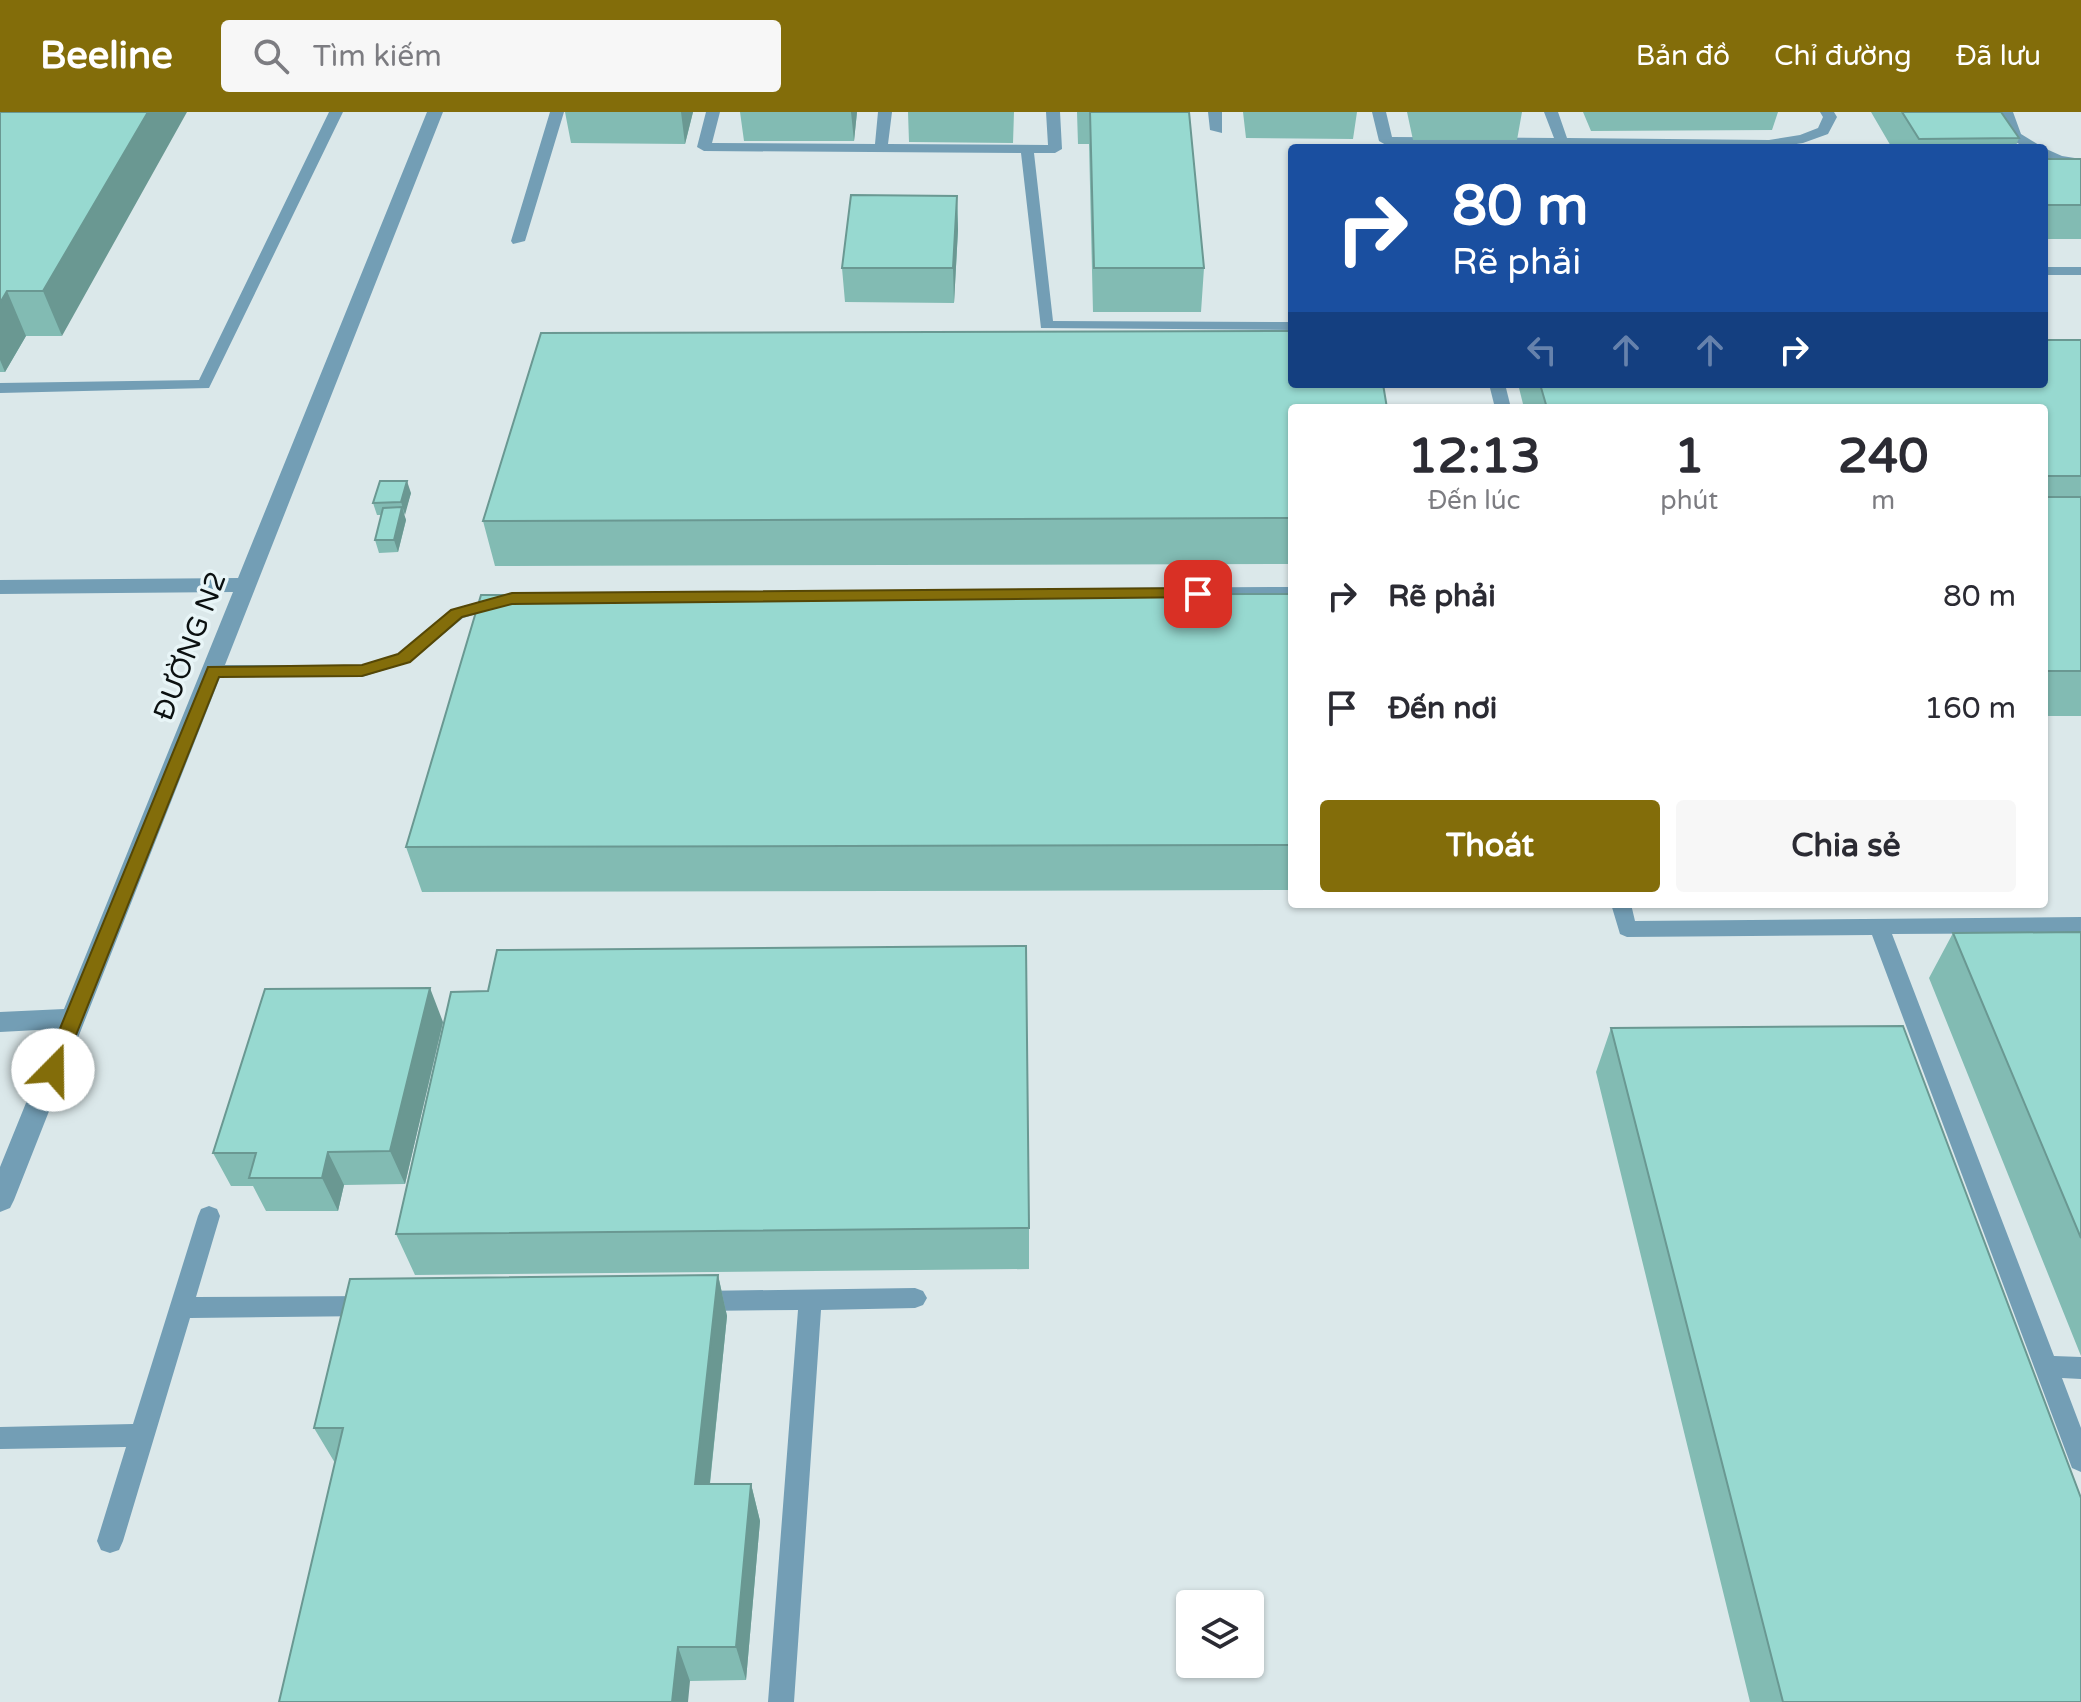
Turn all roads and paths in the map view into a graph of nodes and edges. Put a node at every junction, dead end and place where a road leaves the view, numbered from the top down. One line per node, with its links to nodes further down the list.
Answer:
1 (336, 112): 25 (lane)
2 (435, 112): 26 (street, ĐƯỜNG N2)
3 (557, 112): 21 (lane)
4 (713, 112): 17 (lane)
5 (885, 112): 17 (lane)
6 (1053, 112): 18 (lane)
7 (1215, 112): 12 (lane)
8 (1379, 112): 13 (lane)
9 (1551, 112): 14 (lane)
10 (1827, 112): 15 (lane)
11 (2006, 112): 16 (lane)
12 (1217, 130)
13 (1386, 144)
14 (1563, 144)
15 (1757, 144)
16 (2030, 144)
17 (881, 148): 18 (lane)
18 (1027, 149): 24 (lane)
19 (2048, 154): 20 (lane)
20 (2081, 163)
21 (518, 241)
22 (2048, 271): 23 (lane)
23 (2081, 271)
24 (1288, 326)
25 (0, 388)
26 (246, 585): 27 (street); 31 (street, ĐƯỜNG N2)
27 (0, 587)
28 (1288, 593): 29 (lane)
29 (1085, 594)
30 (528, 598): 31 (lane)
31 (213, 671): 35 (street, ĐƯỜNG N2)
32 (1622, 908): 34 (lane)
33 (2081, 925): 34 (lane)
34 (1879, 927): 44 (lane)
35 (74, 1018): 36 (street); 37 (street, ĐƯỜNG N2)
36 (0, 1022)
37 (0, 1200)
38 (209, 1216): 43 (lane)
39 (915, 1298): 40 (lane)
40 (810, 1300): 41 (lane); 50 (lane)
41 (669, 1302)
42 (401, 1305): 43 (lane)
43 (181, 1308): 46 (lane)
44 (2046, 1367): 45 (lane); 48 (lane)
45 (2081, 1368)
46 (142, 1435): 47 (lane); 49 (lane)
47 (0, 1438)
48 (2081, 1460)
49 (110, 1541)
50 (781, 1702)

